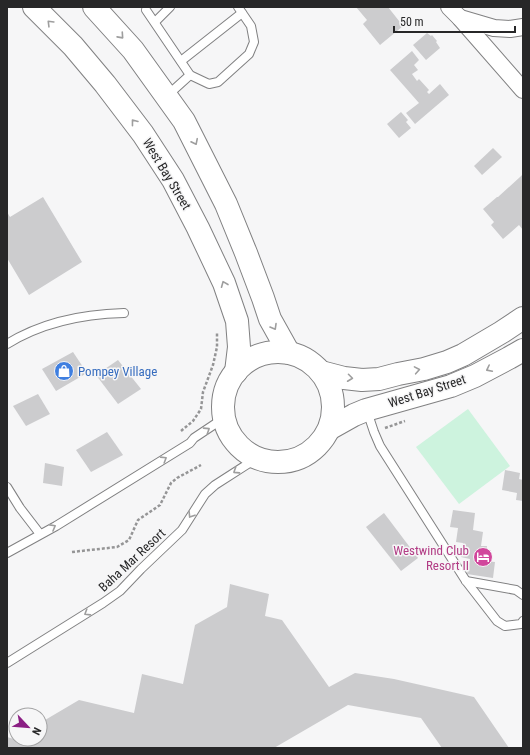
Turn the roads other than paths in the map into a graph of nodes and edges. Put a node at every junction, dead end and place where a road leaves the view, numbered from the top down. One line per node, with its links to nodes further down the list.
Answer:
1 (34, 7): 18 (main road, West Bay Street, one-way to 1)
2 (94, 7): 12 (main road, one-way to 12)
3 (170, 7): 7 (lane)
4 (146, 10): 7 (lane)
5 (240, 10): 9 (lane); 10 (lane)
6 (455, 12): 8 (street); 11 (street)
7 (155, 22): 9 (lane)
8 (523, 27)
9 (181, 61): 10 (lane)
10 (190, 75): 12 (lane)
11 (523, 90)
12 (171, 103): 17 (main road, one-way to 17)
13 (124, 313): 15 (lane)
14 (523, 318): 19 (main road, West Bay Street, one-way to 14)
15 (7, 344)
16 (523, 350): 20 (main road, West Bay Street, one-way to 20)
17 (290, 353): 18 (main road); 19 (main road)
18 (236, 372): 21 (main road)
19 (321, 372): 22 (main road)
20 (366, 410): 22 (main road, West Bay Street); 27 (lane)
21 (224, 418): 23 (main road); 25 (lane, one-way to 21)
22 (329, 429): 23 (main road)
23 (257, 458): 30 (lane, Baha Mar Resort, one-way to 30)
24 (7, 487): 25 (lane)
25 (40, 534): 26 (lane)
26 (7, 554)
27 (466, 581): 28 (lane); 29 (lane)
28 (523, 595)
29 (523, 622)
30 (7, 663)

